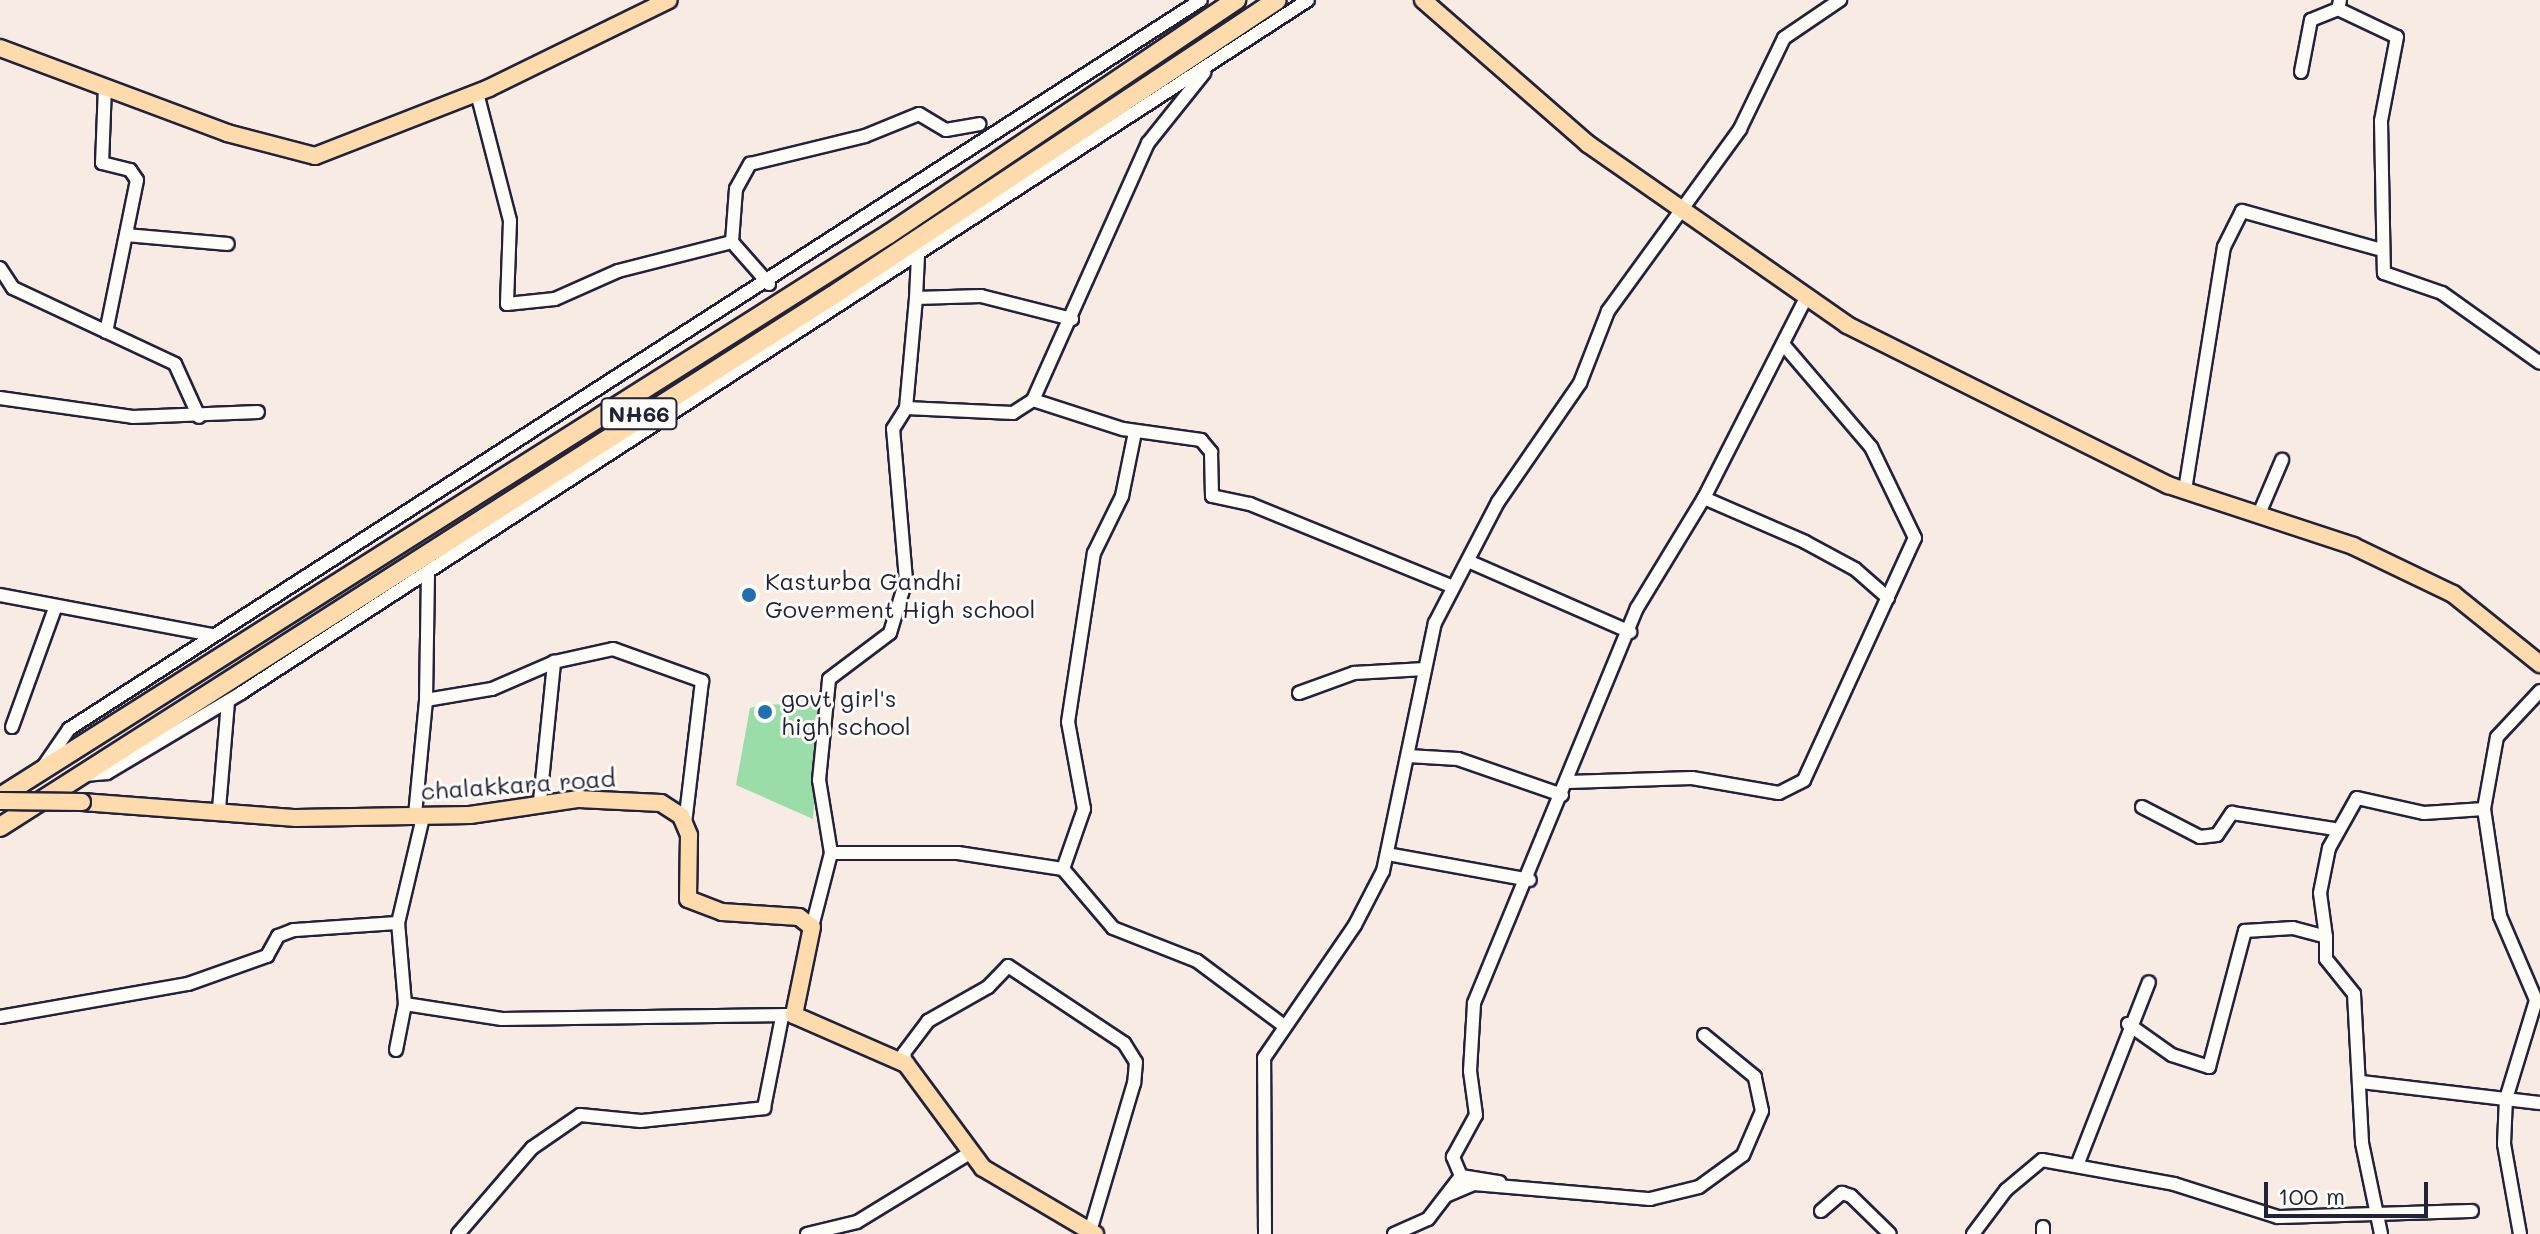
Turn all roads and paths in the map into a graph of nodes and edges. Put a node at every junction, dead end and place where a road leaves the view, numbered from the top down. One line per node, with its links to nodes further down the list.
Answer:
1 (669, 0): 13 (main road)
2 (1201, 0): 22 (street)
3 (1236, 0): 56 (highway, NH66)
4 (1277, 0): 57 (highway, NH66)
5 (1308, 0): 10 (street)
6 (1423, 0): 15 (main road)
7 (1840, 0): 15 (street)
8 (2339, 4): 11 (street); 19 (street)
9 (0, 48): 12 (main road)
10 (1211, 65): 20 (street); 25 (street)
11 (2301, 72)
12 (105, 86): 13 (main road); 16 (street)
13 (477, 93): 17 (street)
14 (979, 124): 17 (street)
15 (1685, 207): 23 (main road); 39 (street)
16 (126, 235): 18 (street); 26 (street)
17 (732, 242): 22 (street)
18 (228, 244)
19 (2378, 249): 28 (street); 36 (street)
20 (918, 256): 24 (street); 40 (street)
21 (0, 268): 26 (street)
22 (769, 284): 46 (street)
23 (1807, 296): 27 (street); 36 (main road)
24 (916, 298): 25 (street); 31 (street)
25 (1072, 319): 30 (street)
26 (106, 332): 33 (street)
27 (1783, 344): 37 (street); 43 (street)
28 (2540, 363)
29 (0, 398): 33 (street)
30 (1033, 400): 31 (street); 34 (street)
31 (906, 408): 69 (street)
32 (258, 412): 33 (street)
33 (199, 417)
34 (1135, 432): 41 (street); 71 (street)
35 (2282, 460): 38 (street)
36 (2185, 490): 38 (main road)
37 (1704, 498): 43 (street); 45 (street)
38 (2259, 514): 48 (main road)
39 (1470, 562): 41 (street); 45 (street)
40 (428, 574): 52 (street); 53 (street)
41 (1453, 587): 49 (street)
42 (0, 595): 44 (street)
43 (1888, 598): 58 (street)
44 (55, 608): 46 (street); 54 (street)
45 (1630, 632): 58 (street)
46 (212, 635): 56 (street)
47 (554, 662): 52 (street); 61 (street); 66 (street)
48 (2540, 664)
49 (1425, 669): 51 (street); 55 (street)
50 (2540, 691): 64 (street)
51 (1299, 693)
52 (426, 700): 65 (street)
53 (228, 701): 57 (street); 63 (street)
54 (12, 727)
55 (1408, 756): 59 (street); 70 (street)
56 (41, 769): 60 (highway, NH66)
57 (74, 776): 67 (highway, NH66)
58 (1568, 782): 59 (street)
59 (1562, 795): 72 (street)
60 (0, 799): 63 (main road, chalakkara road, bridge)
61 (540, 801): 65 (main road, chalakkara road); 66 (main road, chalakkara road)
62 (2142, 807): 68 (street)
63 (219, 809): 65 (main road, chalakkara road)
64 (2484, 809): 68 (street); 77 (street)
65 (419, 816): 73 (street)
66 (685, 824): 74 (main road)
67 (0, 827)
68 (2334, 829): 75 (street)
69 (831, 853): 71 (street); 74 (street)
70 (1387, 854): 72 (street); 83 (street)
71 (1063, 869): 83 (street)
72 (1530, 880): 92 (street)
73 (398, 923): 78 (street); 80 (street)
74 (812, 927): 79 (main road)
75 (2326, 937): 82 (street); 87 (street)
76 (2149, 982): 82 (street)
77 (2536, 1000): 81 (street); 88 (street)
78 (405, 1004): 79 (street); 85 (street)
79 (787, 1014): 86 (main road); 99 (street)
80 (0, 1017)
81 (2540, 1018)
82 (2128, 1024): 91 (street)
83 (1283, 1025): 101 (street)
84 (1704, 1035): 93 (street)
85 (396, 1050)
86 (906, 1064): 90 (main road); 98 (street)
87 (2361, 1082): 88 (street); 97 (street)
88 (2506, 1099): 89 (street); 106 (street)
89 (2540, 1103)
90 (968, 1154): 98 (main road); 100 (street)
91 (2078, 1163): 97 (street); 104 (street)
92 (1461, 1176): 93 (street); 94 (street)
93 (1509, 1185): 94 (street)
94 (1448, 1195): 102 (street)
95 (1821, 1211): 103 (street)
96 (2472, 1211): 97 (street)
97 (2380, 1216): 105 (street)
98 (1092, 1233)
99 (458, 1234)
100 (807, 1234)
101 (1265, 1234)
102 (1394, 1234)
103 (1890, 1234)
104 (1973, 1234)
105 (2381, 1234)
106 (2520, 1234)

